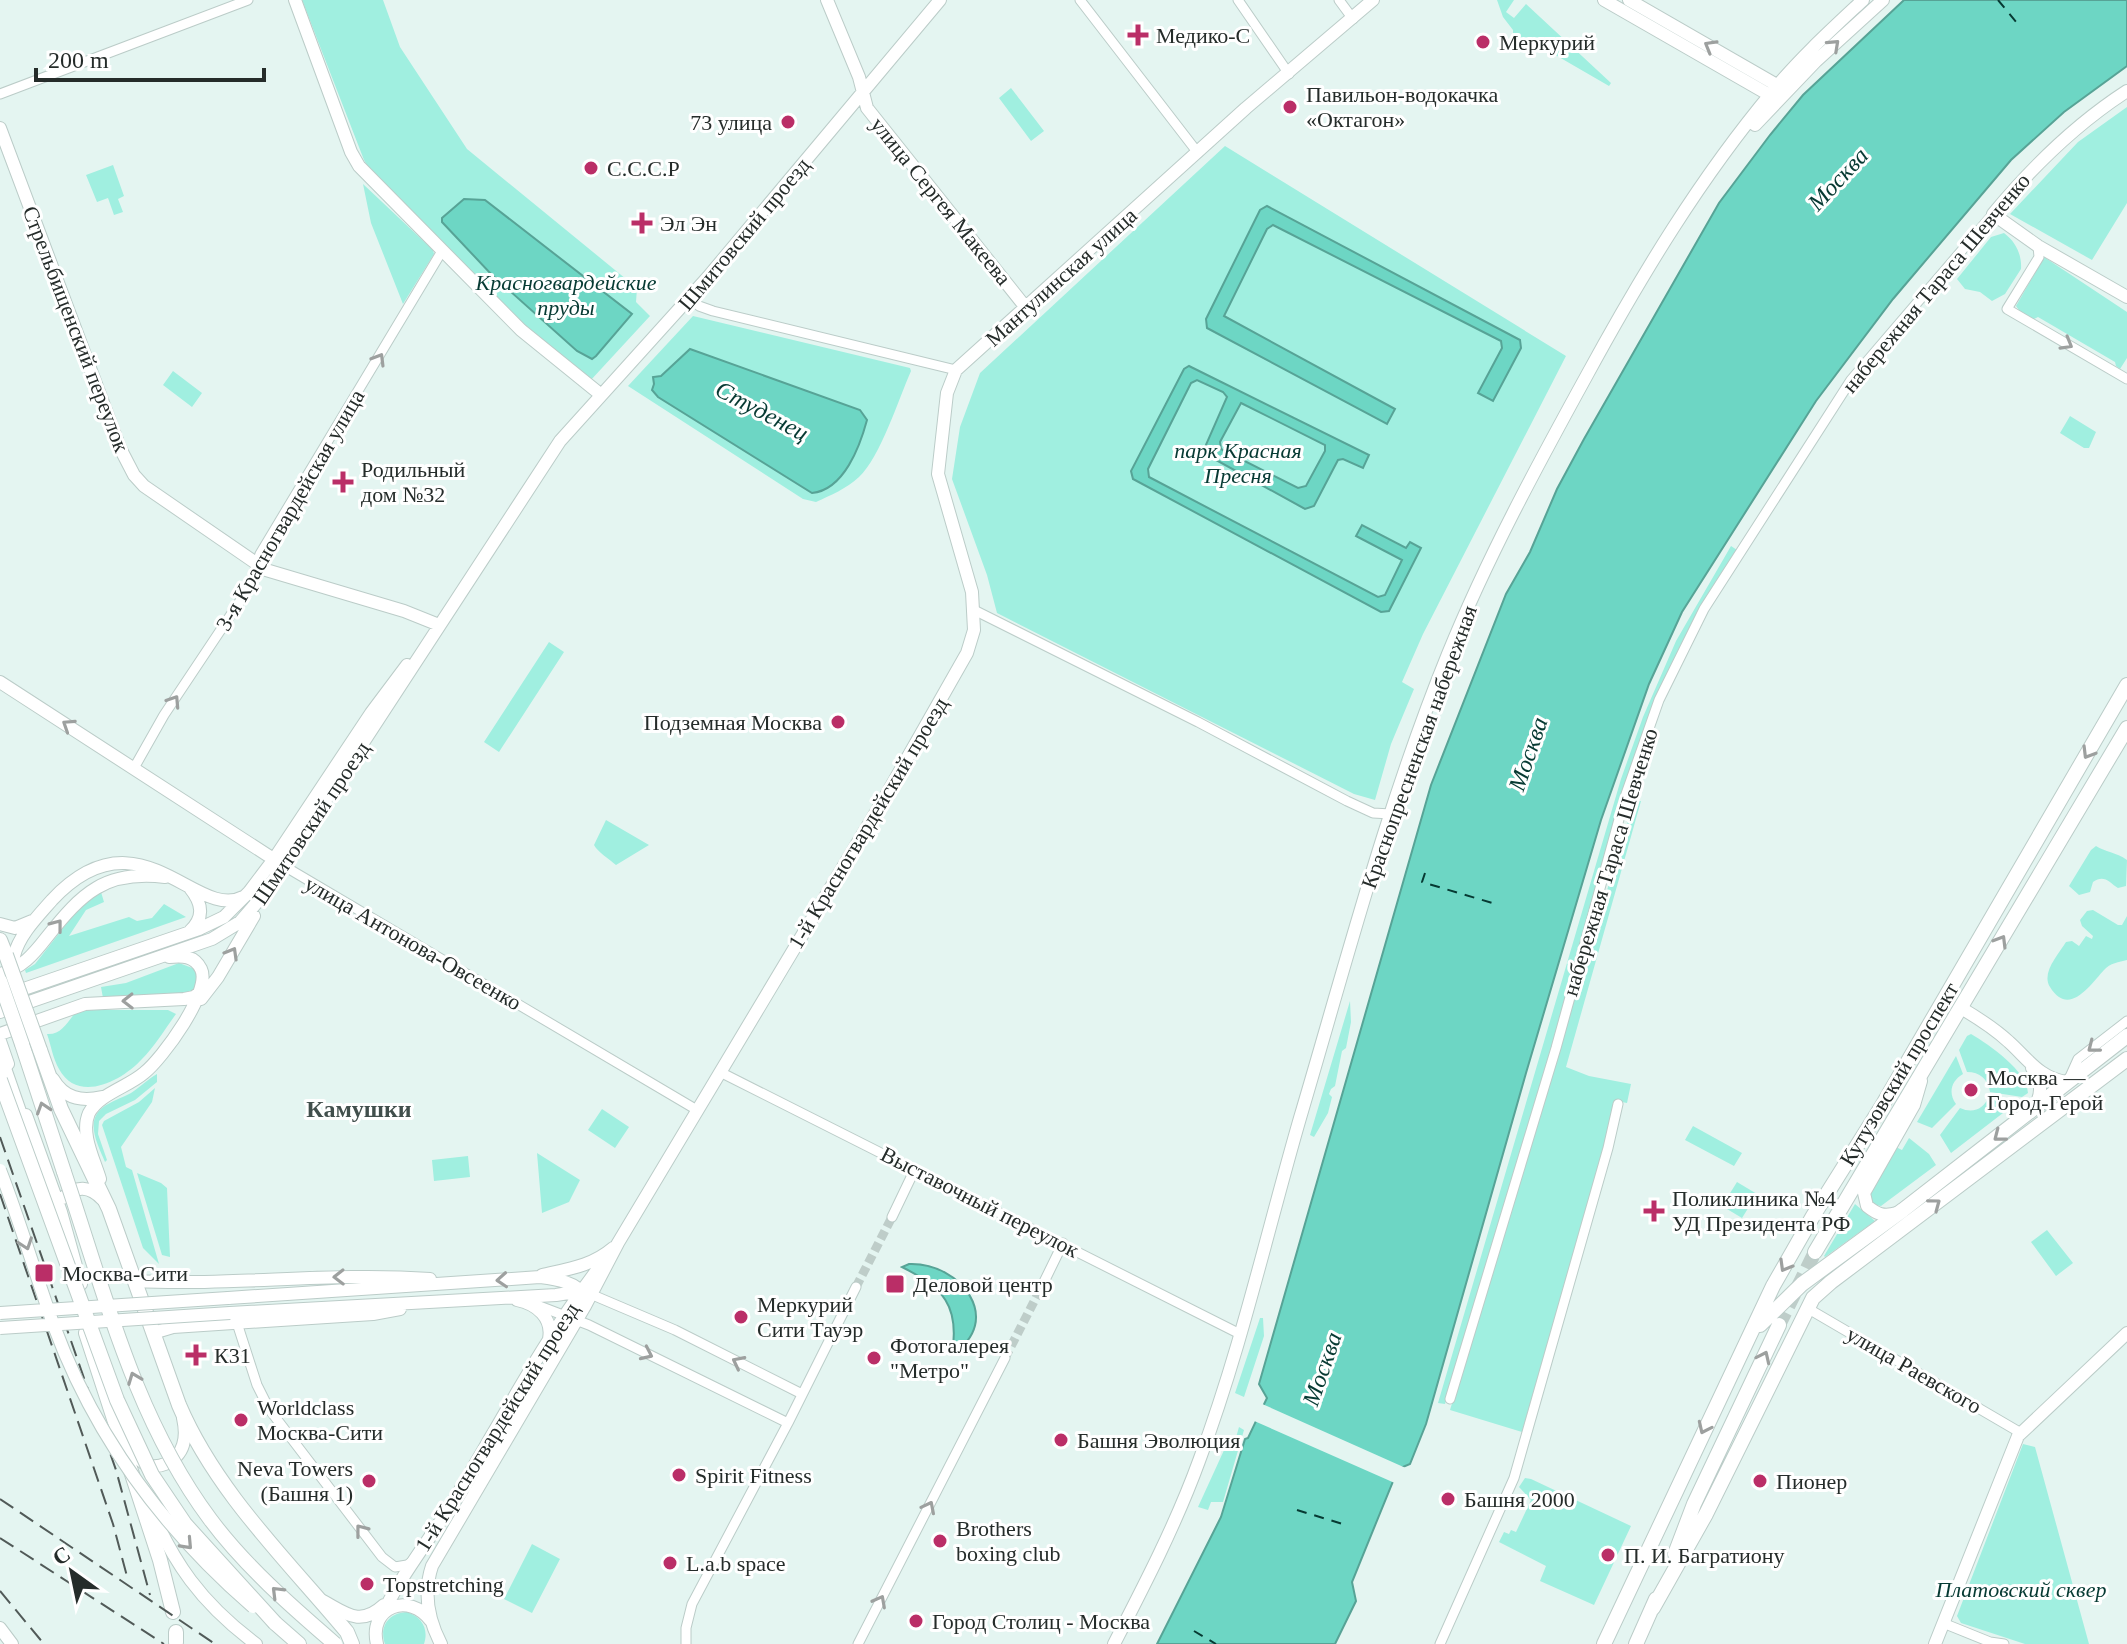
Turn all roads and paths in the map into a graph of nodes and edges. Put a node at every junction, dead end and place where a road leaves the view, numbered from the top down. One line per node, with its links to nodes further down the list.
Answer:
1 (248, 0): 17 (street)
2 (295, 0): 23 (main road)
3 (827, 0): 18 (main road, улица Сергея Макеева)
4 (940, 0): 18 (main road, Шмитовский проезд)
5 (1080, 0): 20 (street)
6 (1238, 0): 14 (street)
7 (1339, 0): 13 (street)
8 (1373, 0): 13 (main road, Мантулинская улица)
9 (1604, 0): 16 (main road)
10 (1629, 0): 16 (main road, one-way to 10)
11 (1863, 0): 16 (main road, Краснопресненская набережная)
12 (1883, 0): 16 (main road, Краснопресненская набережная, one-way to 12)
13 (1353, 19): 14 (main road, Мантулинская улица)
14 (1289, 74): 20 (main road, Мантулинская улица)
15 (2127, 91): 21 (main road, набережная Тараса Шевченко)
16 (1778, 93): 37 (main road, Краснопресненская набережная)
17 (0, 94)
18 (862, 95): 25 (main road, Шмитовский проезд); 26 (main road, улица Сергея Макеева)
19 (0, 128): 30 (main road, Стрельбищенский переулок)
20 (1198, 153): 26 (main road, Мантулинская улица)
21 (1993, 214): 22 (main road); 102 (street, набережная Тараса Шевченко)
22 (2038, 246): 24 (main road); 28 (street, one-way to 28)
23 (442, 251): 29 (main road); 30 (street, 3-я Красногвардейская улица, one-way to 23)
24 (2127, 297)
25 (690, 298): 27 (street); 29 (main road, Шмитовский проезд)
26 (1027, 309): 27 (main road, Мантулинская улица)
27 (956, 370): 31 (main road, 1-й Красногвардейский проезд)
28 (2127, 379)
29 (600, 394): 32 (main road, Шмитовский проезд)
30 (257, 564): 32 (main road, Стрельбищенский переулок); 36 (street, 3-я Красногвардейская улица, one-way to 30)
31 (974, 610): 37 (street); 62 (main road, 1-й Красногвардейский проезд)
32 (439, 625): 38 (main road, Шмитовский проезд)
33 (0, 682): 36 (main road, улица Антонова-Овсеенко, one-way to 33)
34 (2127, 685): 99 (main road, Кутузовский проспект, one-way to 99)
35 (2127, 728): 51 (main road, Кутузовский проспект, one-way to 35)
36 (134, 768): 38 (main road, улица Антонова-Овсеенко)
37 (1391, 814): 97 (main road, Краснопресненская набережная)
38 (279, 863): 40 (main road, Шмитовский проезд); 46 (main road, Шмитовский проезд); 53 (main road, one-way to 38); 68 (street, улица Антонова-Овсеенко)
39 (182, 882): 40 (main road); 41 (main road); 43 (main road); 47 (main road, one-way to 39)
40 (249, 892): 43 (main road, Шмитовский проезд)
41 (43, 911): 42 (main road); 45 (main road)
42 (0, 924)
43 (187, 933): 50 (main road, Шмитовский проезд)
44 (0, 940): 45 (main road)
45 (10, 955): 48 (main road, bridge)
46 (158, 958): 49 (main road); 52 (main road, Шмитовский проезд)
47 (0, 974)
48 (8, 980): 58 (main road, bridge); 121 (main road, one-way to 48, bridge)
49 (202, 989): 53 (main road); 55 (main road, one-way to 55)
50 (0, 998)
51 (1961, 1008): 60 (main road); 61 (main road, Кутузовский проспект)
52 (0, 1012)
53 (187, 1017): 66 (main road)
54 (2127, 1021): 64 (street, one-way to 64)
55 (0, 1034)
56 (2127, 1036): 64 (main road)
57 (1, 1050): 74 (main road); 84 (main road)
58 (40, 1050): 66 (main road); 72 (main road)
59 (2127, 1059): 89 (main road, one-way to 59)
60 (2028, 1062): 64 (main road); 69 (main road)
61 (1927, 1063): 73 (main road); 78 (main road, Кутузовский проспект)
62 (720, 1072): 68 (main road, 1-й Красногвардейский проезд); 70 (street, Выставочный переулок)
63 (0, 1080): 113 (main road, bridge)
64 (2068, 1082): 69 (main road)
65 (0, 1087): 84 (main road)
66 (119, 1089): 72 (main road)
67 (1618, 1104): 128 (street)
68 (697, 1110): 76 (main road, 1-й Красногвардейский проезд)
69 (2031, 1111): 73 (main road, one-way to 73)
70 (915, 1169): 75 (street); 77 (street, Выставочный переулок)
71 (0, 1170): 113 (main road, one-way to 113, bridge)
72 (109, 1209): 74 (main road); 80 (main road)
73 (1903, 1210): 99 (main road)
74 (61, 1212): 105 (main road)
75 (892, 1217)
76 (618, 1243): 79 (main road); 85 (main road, 1-й Красногвардейский проезд)
77 (1063, 1243): 82 (street); 97 (street, Выставочный переулок)
78 (1815, 1252)
79 (531, 1277): 81 (main road, one-way to 81); 85 (main road)
80 (134, 1281): 81 (main road, one-way to 80); 95 (main road)
81 (473, 1282): 90 (main road, bridge)
82 (1043, 1284)
83 (856, 1287): 101 (street)
84 (75, 1292): 105 (main road)
85 (589, 1294): 86 (main road); 92 (main road, 1-й Красногвардейский проезд); 101 (street, one-way to 85)
86 (494, 1297): 87 (main road); 88 (main road)
87 (470, 1298): 91 (main road); 91 (main road)
88 (525, 1302): 92 (street); 98 (main road)
89 (1807, 1308): 106 (street, улица Раевского); 110 (main road)
90 (0, 1313)
91 (233, 1318): 94 (main road, bridge); 95 (main road); 107 (street, one-way to 91)
92 (571, 1318): 98 (main road, 1-й Красногвардейский проезд); 104 (street, one-way to 104); 115 (main road, 1-й Красногвардейский проезд)
93 (1779, 1325): 110 (main road, one-way to 93)
94 (0, 1328)
95 (153, 1333): 103 (main road)
96 (2127, 1333): 106 (main road)
97 (1240, 1334): 127 (main road, Краснопресненская набережная)
98 (548, 1344): 107 (main road, 1-й Красногвардейский проезд)
99 (1737, 1357): 129 (main road, Кутузовский проспект, one-way to 129)
100 (1005, 1358): 126 (street, one-way to 100)
101 (802, 1394): 104 (street)
102 (1450, 1399)
103 (183, 1415): 105 (main road); 109 (main road)
104 (788, 1423): 125 (street)
105 (119, 1430): 111 (main road); 119 (main road)
106 (2021, 1433): 114 (main road)
107 (418, 1556): 108 (main road, 1-й Красногвардейский проезд)
108 (393, 1593): 109 (main road); 112 (main road, 1-й Красногвардейский проезд)
109 (319, 1599): 117 (main road)
110 (1653, 1608): 130 (main road)
111 (173, 1612)
112 (382, 1615): 115 (main road); 122 (main road, 1-й Красногвардейский проезд)
113 (275, 1623): 120 (main road)
114 (1943, 1623): 131 (main road); 132 (street)
115 (432, 1625): 123 (main road); 124 (main road)
116 (0, 1628): 118 (main road)
117 (350, 1638)
118 (12, 1644)
119 (256, 1644)
120 (299, 1644)
121 (335, 1644)
122 (377, 1644)
123 (432, 1644)
124 (441, 1644)
125 (686, 1644)
126 (858, 1644)
127 (1114, 1644)
128 (1440, 1644)
129 (1604, 1644)
130 (1636, 1644)
131 (1935, 1644)
132 (2004, 1644)

